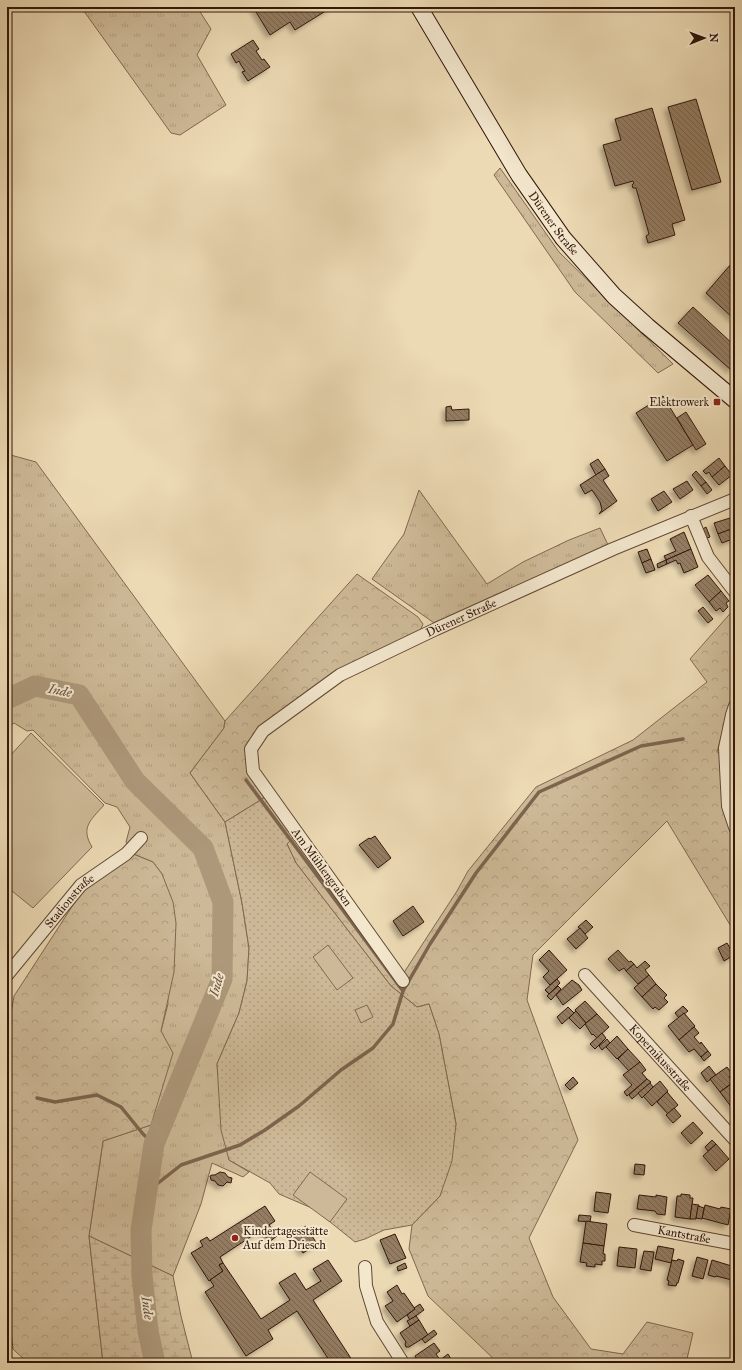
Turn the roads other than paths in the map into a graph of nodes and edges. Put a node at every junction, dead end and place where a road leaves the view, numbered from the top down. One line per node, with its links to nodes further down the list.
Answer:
1 (419, 7): 2 (street, Dürener Straße)
2 (735, 400)
3 (735, 499): 4 (street, Dürener Straße)
4 (691, 516): 5 (street); 7 (street, Dürener Straße)
5 (735, 592)
6 (734, 712): 8 (street)
7 (251, 749): 12 (street, Am Mühlengraben)
8 (735, 827)
9 (141, 838): 10 (street, Stadionstraße)
10 (7, 975)
11 (585, 975): 13 (street, Kopernikusstraße)
12 (403, 981)
13 (735, 1140)
14 (634, 1225): 15 (street, Kantstraße)
15 (735, 1244)
16 (365, 1267): 17 (street)
17 (403, 1363)

